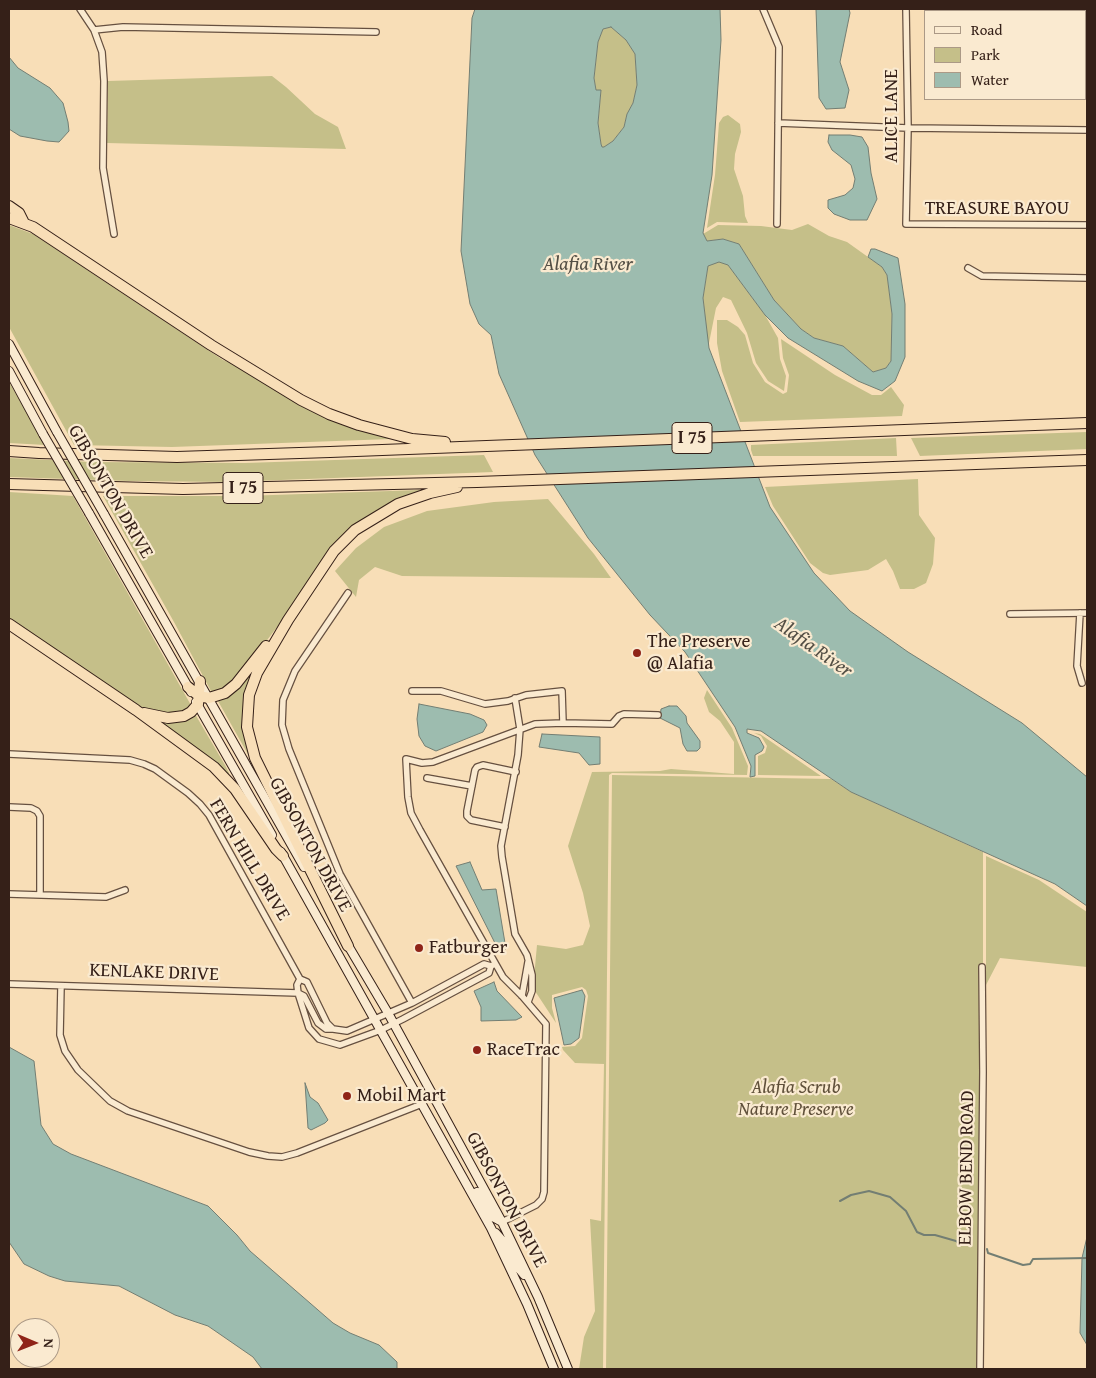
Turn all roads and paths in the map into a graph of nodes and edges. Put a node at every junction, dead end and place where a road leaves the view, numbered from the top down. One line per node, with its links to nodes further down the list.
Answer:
1 (80, 9): 4 (street)
2 (763, 9): 6 (street)
3 (906, 9): 7 (street, ALICE LANE)
4 (94, 30): 5 (street); 15 (street)
5 (376, 32)
6 (778, 123): 7 (street); 12 (street)
7 (908, 128): 8 (street); 13 (street, ALICE LANE)
8 (1087, 130)
9 (9, 206): 11 (highway)
10 (9, 218): 11 (highway)
11 (24, 223): 21 (highway)
12 (777, 224)
13 (906, 224): 14 (street, TREASURE BAYOU)
14 (1087, 225)
15 (114, 234)
16 (968, 268): 17 (street)
17 (1087, 278)
18 (9, 344): 32 (main road, GIBSONTON DRIVE, bridge)
19 (9, 371): 34 (main road, GIBSONTON DRIVE, bridge)
20 (1087, 423): 21 (highway, I 75)
21 (475, 446): 22 (highway, I 75)
22 (9, 451)
23 (1087, 460): 24 (highway, I 75)
24 (477, 482): 25 (highway, I 75); 30 (highway)
25 (9, 484)
26 (348, 593): 62 (street, GIBSONTON DRIVE)
27 (1080, 613): 28 (street); 29 (street); 33 (street)
28 (1010, 614)
29 (1087, 614)
30 (288, 620): 37 (highway); 52 (highway)
31 (9, 624): 38 (highway)
32 (200, 681): 37 (highway)
33 (1082, 683)
34 (188, 686): 37 (highway)
35 (412, 691): 36 (street)
36 (515, 698): 40 (street); 41 (street)
37 (202, 699): 38 (highway); 48 (main road, GIBSONTON DRIVE); 52 (main road, GIBSONTON DRIVE)
38 (136, 710): 48 (highway)
39 (658, 715): 40 (street)
40 (563, 723): 41 (street)
41 (520, 729): 43 (street); 54 (street)
42 (9, 754): 56 (street, FERN HILL DRIVE)
43 (516, 772): 45 (street); 47 (street)
44 (427, 778): 45 (street)
45 (472, 786): 47 (street)
46 (9, 807): 51 (street)
47 (505, 827): 53 (street)
48 (283, 856): 64 (main road, GIBSONTON DRIVE)
49 (125, 890): 51 (street)
50 (9, 894): 51 (street)
51 (40, 895)
52 (348, 946): 63 (main road, GIBSONTON DRIVE)
53 (528, 960): 60 (street); 61 (street)
54 (493, 965): 60 (street); 62 (street); 65 (street)
55 (982, 967): 75 (street, ELBOW BEND ROAD)
56 (300, 979): 59 (street); 66 (street, FERN HILL DRIVE)
57 (9, 984): 58 (street, KENLAKE DRIVE)
58 (61, 986): 59 (street, KENLAKE DRIVE); 68 (street)
59 (298, 992): 66 (street); 67 (street)
60 (522, 996): 61 (street)
61 (528, 1002): 70 (street)
62 (412, 1003): 63 (street)
63 (388, 1014): 64 (street); 65 (main road, GIBSONTON DRIVE)
64 (375, 1018): 66 (street); 67 (main road, GIBSONTON DRIVE)
65 (392, 1024): 67 (street); 70 (main road, GIBSONTON DRIVE)
66 (333, 1029)
67 (381, 1030): 68 (main road, GIBSONTON DRIVE)
68 (422, 1104): 69 (main road, GIBSONTON DRIVE)
69 (453, 1160): 70 (main road); 71 (main road, GIBSONTON DRIVE)
70 (502, 1222): 72 (main road, GIBSONTON DRIVE)
71 (491, 1228): 72 (main road); 73 (main road, GIBSONTON DRIVE)
72 (531, 1282): 74 (main road, GIBSONTON DRIVE)
73 (554, 1369)
74 (568, 1369)
75 (980, 1369)

